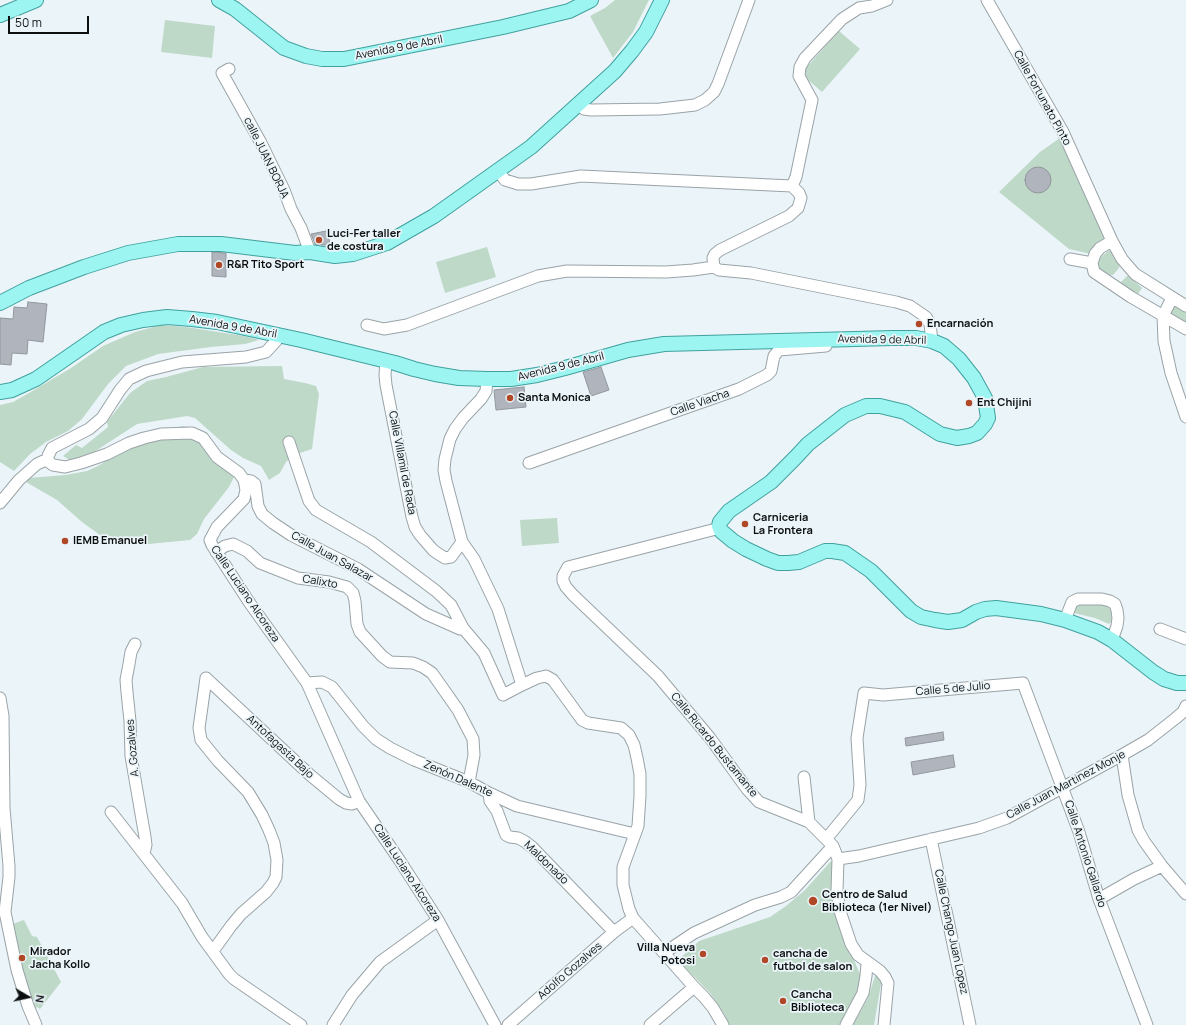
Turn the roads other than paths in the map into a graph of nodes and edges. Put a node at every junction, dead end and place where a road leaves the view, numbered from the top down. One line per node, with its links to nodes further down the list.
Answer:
1 (36, 0): 8 (main road)
2 (219, 0): 3 (main road, Avenida 9 de Abril)
3 (591, 0)
4 (662, 0): 10 (main road)
5 (749, 0): 10 (street)
6 (887, 0): 12 (street)
7 (987, 0): 13 (street, Calle Fortunato Pinto)
8 (0, 15)
9 (228, 68): 14 (street, calle JUAN BORJA)
10 (577, 104): 11 (main road)
11 (498, 171): 12 (street); 14 (main road)
12 (792, 186): 17 (street)
13 (1112, 241): 16 (street); 18 (street, Calle Fortunato Pinto)
14 (310, 252): 19 (main road)
15 (1070, 258): 16 (street)
16 (1092, 263): 21 (street)
17 (714, 267): 22 (street); 26 (street)
18 (1172, 298): 20 (street, Calle Fortunato Pinto); 21 (street)
19 (0, 303)
20 (1186, 306)
21 (1163, 316): 23 (street); 30 (street)
22 (367, 325)
23 (1186, 329)
24 (279, 335): 27 (main road, Avenida 9 de Abril); 29 (main road, Avenida 9 de Abril); 32 (street)
25 (857, 338): 26 (main road, Avenida 9 de Abril); 28 (main road, Avenida 9 de Abril); 33 (street, Calle Viacha)
26 (932, 341): 36 (main road, Avenida 9 de Abril)
27 (386, 360): 28 (main road, Avenida 9 de Abril); 37 (street, Calle Villamil de Rada)
28 (487, 379): 37 (street)
29 (0, 392)
30 (1186, 417)
31 (289, 442): 40 (street)
32 (48, 459): 34 (street); 35 (street)
33 (529, 463)
34 (244, 480): 38 (street, Calle Luciano Alcoreza); 40 (street, Calle Juan Salazar)
35 (0, 503)
36 (720, 528): 39 (main road); 59 (street, Calle Ricardo Bustamante)
37 (462, 542): 48 (street)
38 (216, 552): 45 (street, Calle Luciano Alcoreza); 54 (street, Calixto)
39 (1065, 620): 43 (main road); 43 (street)
40 (463, 628): 48 (street)
41 (1160, 629): 42 (street)
42 (1186, 639)
43 (1112, 640): 47 (main road)
44 (135, 644): 63 (street, A. Gozalves)
45 (307, 683): 54 (street, Zenón Dalente); 57 (street, Calle Luciano Alcoreza)
46 (1023, 683): 55 (street, Calle Antonio Gallardo); 62 (street, Calle 5 de Julio)
47 (1186, 683)
48 (522, 685): 60 (street)
49 (0, 698): 51 (street)
50 (1186, 706): 52 (street, Calle Juan Martinez Monje)
51 (1, 754): 75 (street)
52 (1122, 755): 55 (street, Calle Juan Martinez Monje); 65 (street)
53 (804, 777): 59 (street)
54 (469, 782): 56 (street, Zenón Dalente)
55 (1063, 788): 61 (street, Calle Juan Martinez Monje); 67 (street, Calle Antonio Gallardo)
56 (490, 793): 60 (street, Zenón Dalente); 70 (street, Maldonado)
57 (359, 801): 69 (street, Calle Luciano Alcoreza); 71 (street, Antofagasta Bajo)
58 (111, 812): 63 (street)
59 (809, 822): 62 (street, Calle Ricardo Bustamante)
60 (635, 834): 68 (street)
61 (932, 839): 64 (street, Calle Juan Martinez Monje); 84 (street, Calle Chango Juan Lopez)
62 (830, 842): 64 (street, Calle Ricardo Bustamante); 72 (street)
63 (144, 853): 71 (street)
64 (838, 859): 73 (street, Calle Ricardo Bustamante)
65 (1162, 866): 66 (street); 67 (street)
66 (1186, 894)
67 (1099, 900): 85 (street, Calle Antonio Gallardo)
68 (633, 918): 70 (street, Adolfo Gozalves); 72 (street)
69 (438, 920): 77 (street); 78 (street, Calle Luciano Alcoreza)
70 (614, 932): 79 (street, Adolfo Gozalves)
71 (213, 950): 76 (street)
72 (664, 953): 74 (street)
73 (867, 963): 82 (street); 83 (street, Calle Ricardo Bustamante)
74 (694, 987): 80 (street); 81 (street)
75 (36, 1025)
76 (301, 1025)
77 (333, 1025)
78 (495, 1025)
79 (508, 1025)
80 (650, 1025)
81 (723, 1025)
82 (846, 1025)
83 (884, 1025)
84 (970, 1025)
85 (1147, 1025)

